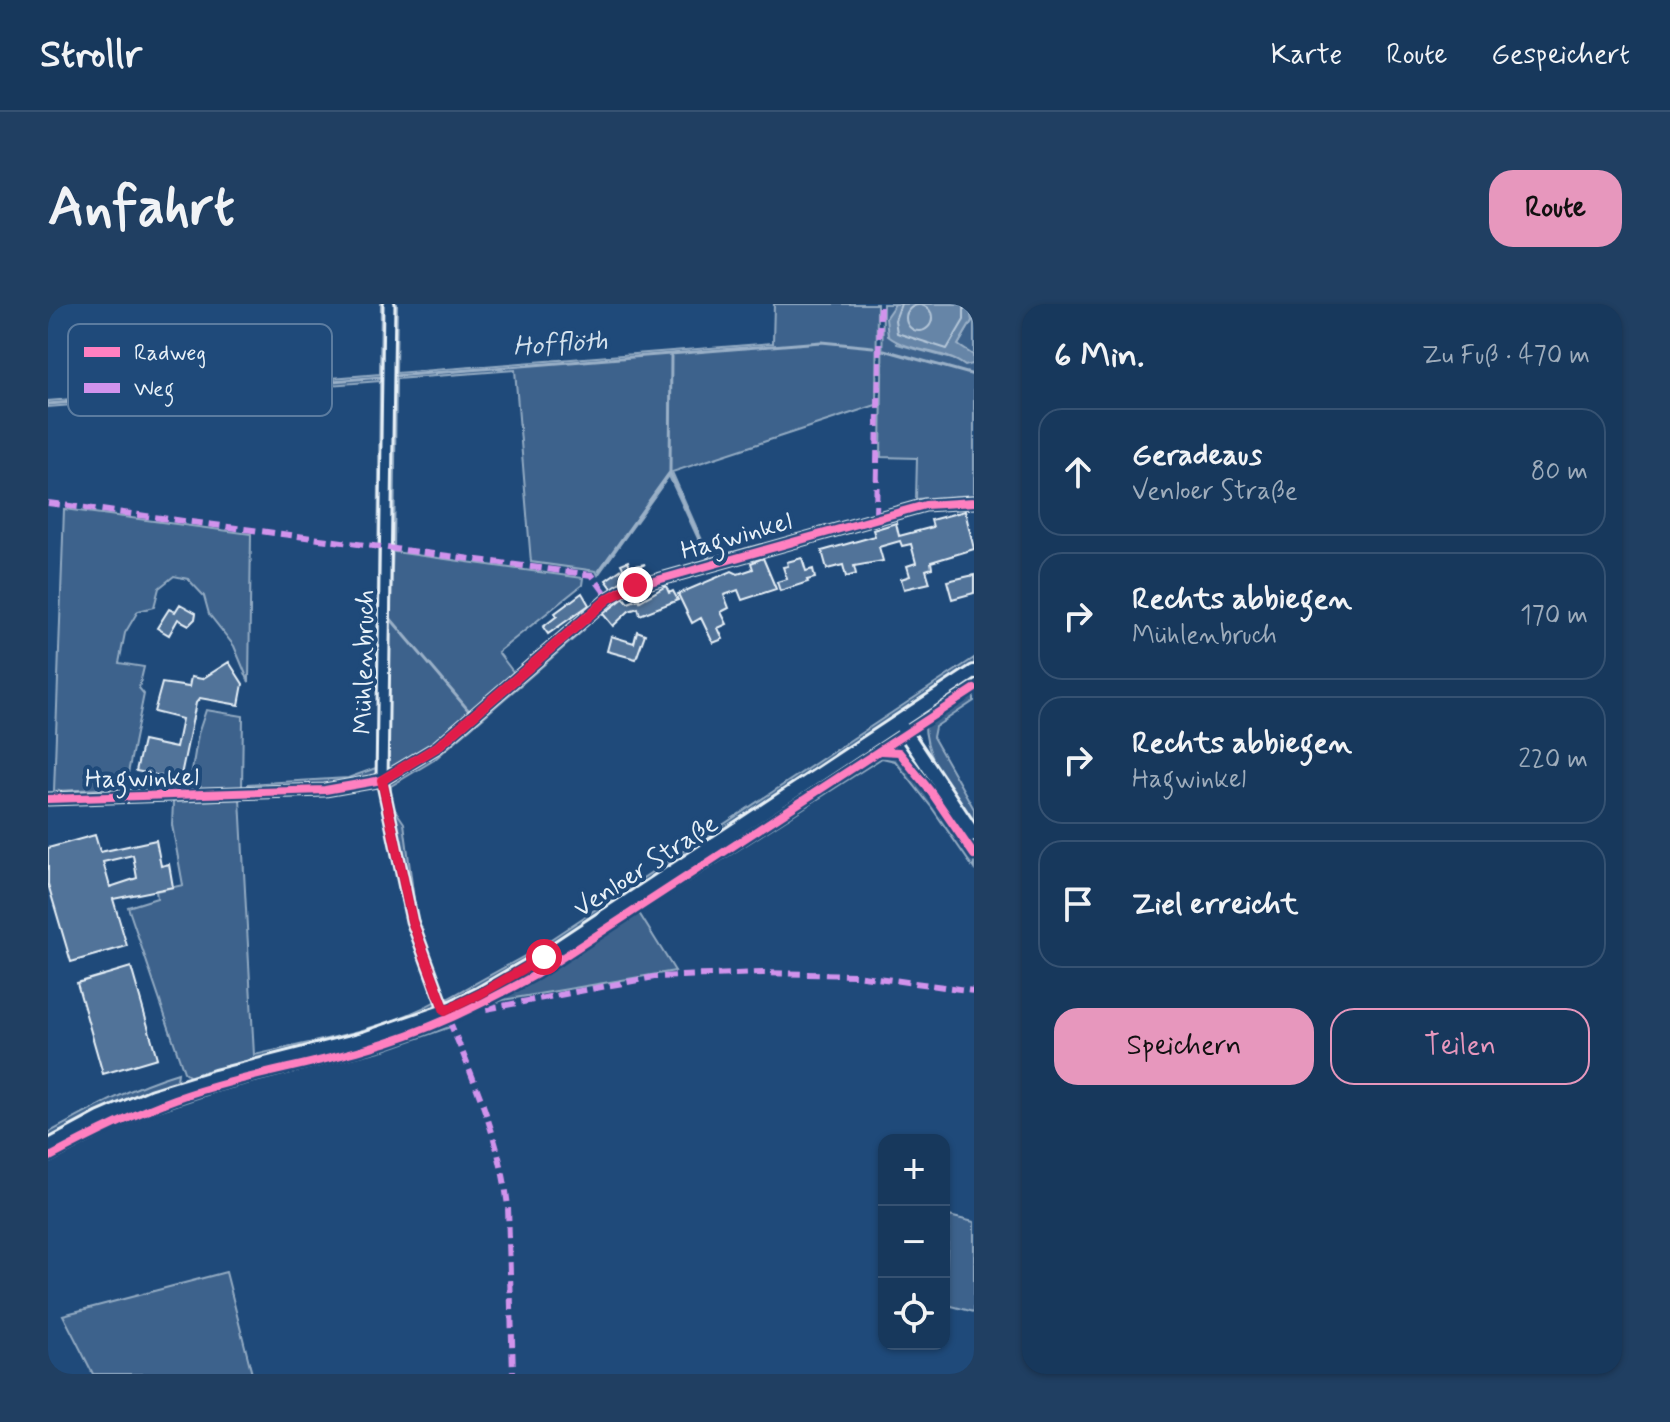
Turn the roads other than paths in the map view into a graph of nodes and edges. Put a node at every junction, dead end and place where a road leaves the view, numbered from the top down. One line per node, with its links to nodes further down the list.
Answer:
1 (389, 304): 5 (street, Mühlenbruch)
2 (974, 502): 5 (street, Hagwinkel)
3 (974, 672): 4 (main road, Venloer Straße)
4 (899, 723): 7 (main road); 8 (main road, Venloer Straße)
5 (382, 780): 6 (street, Hagwinkel); 8 (street, Mühlenbruch)
6 (48, 799)
7 (974, 835)
8 (445, 1011): 9 (main road, Venloer Straße)
9 (48, 1147)

